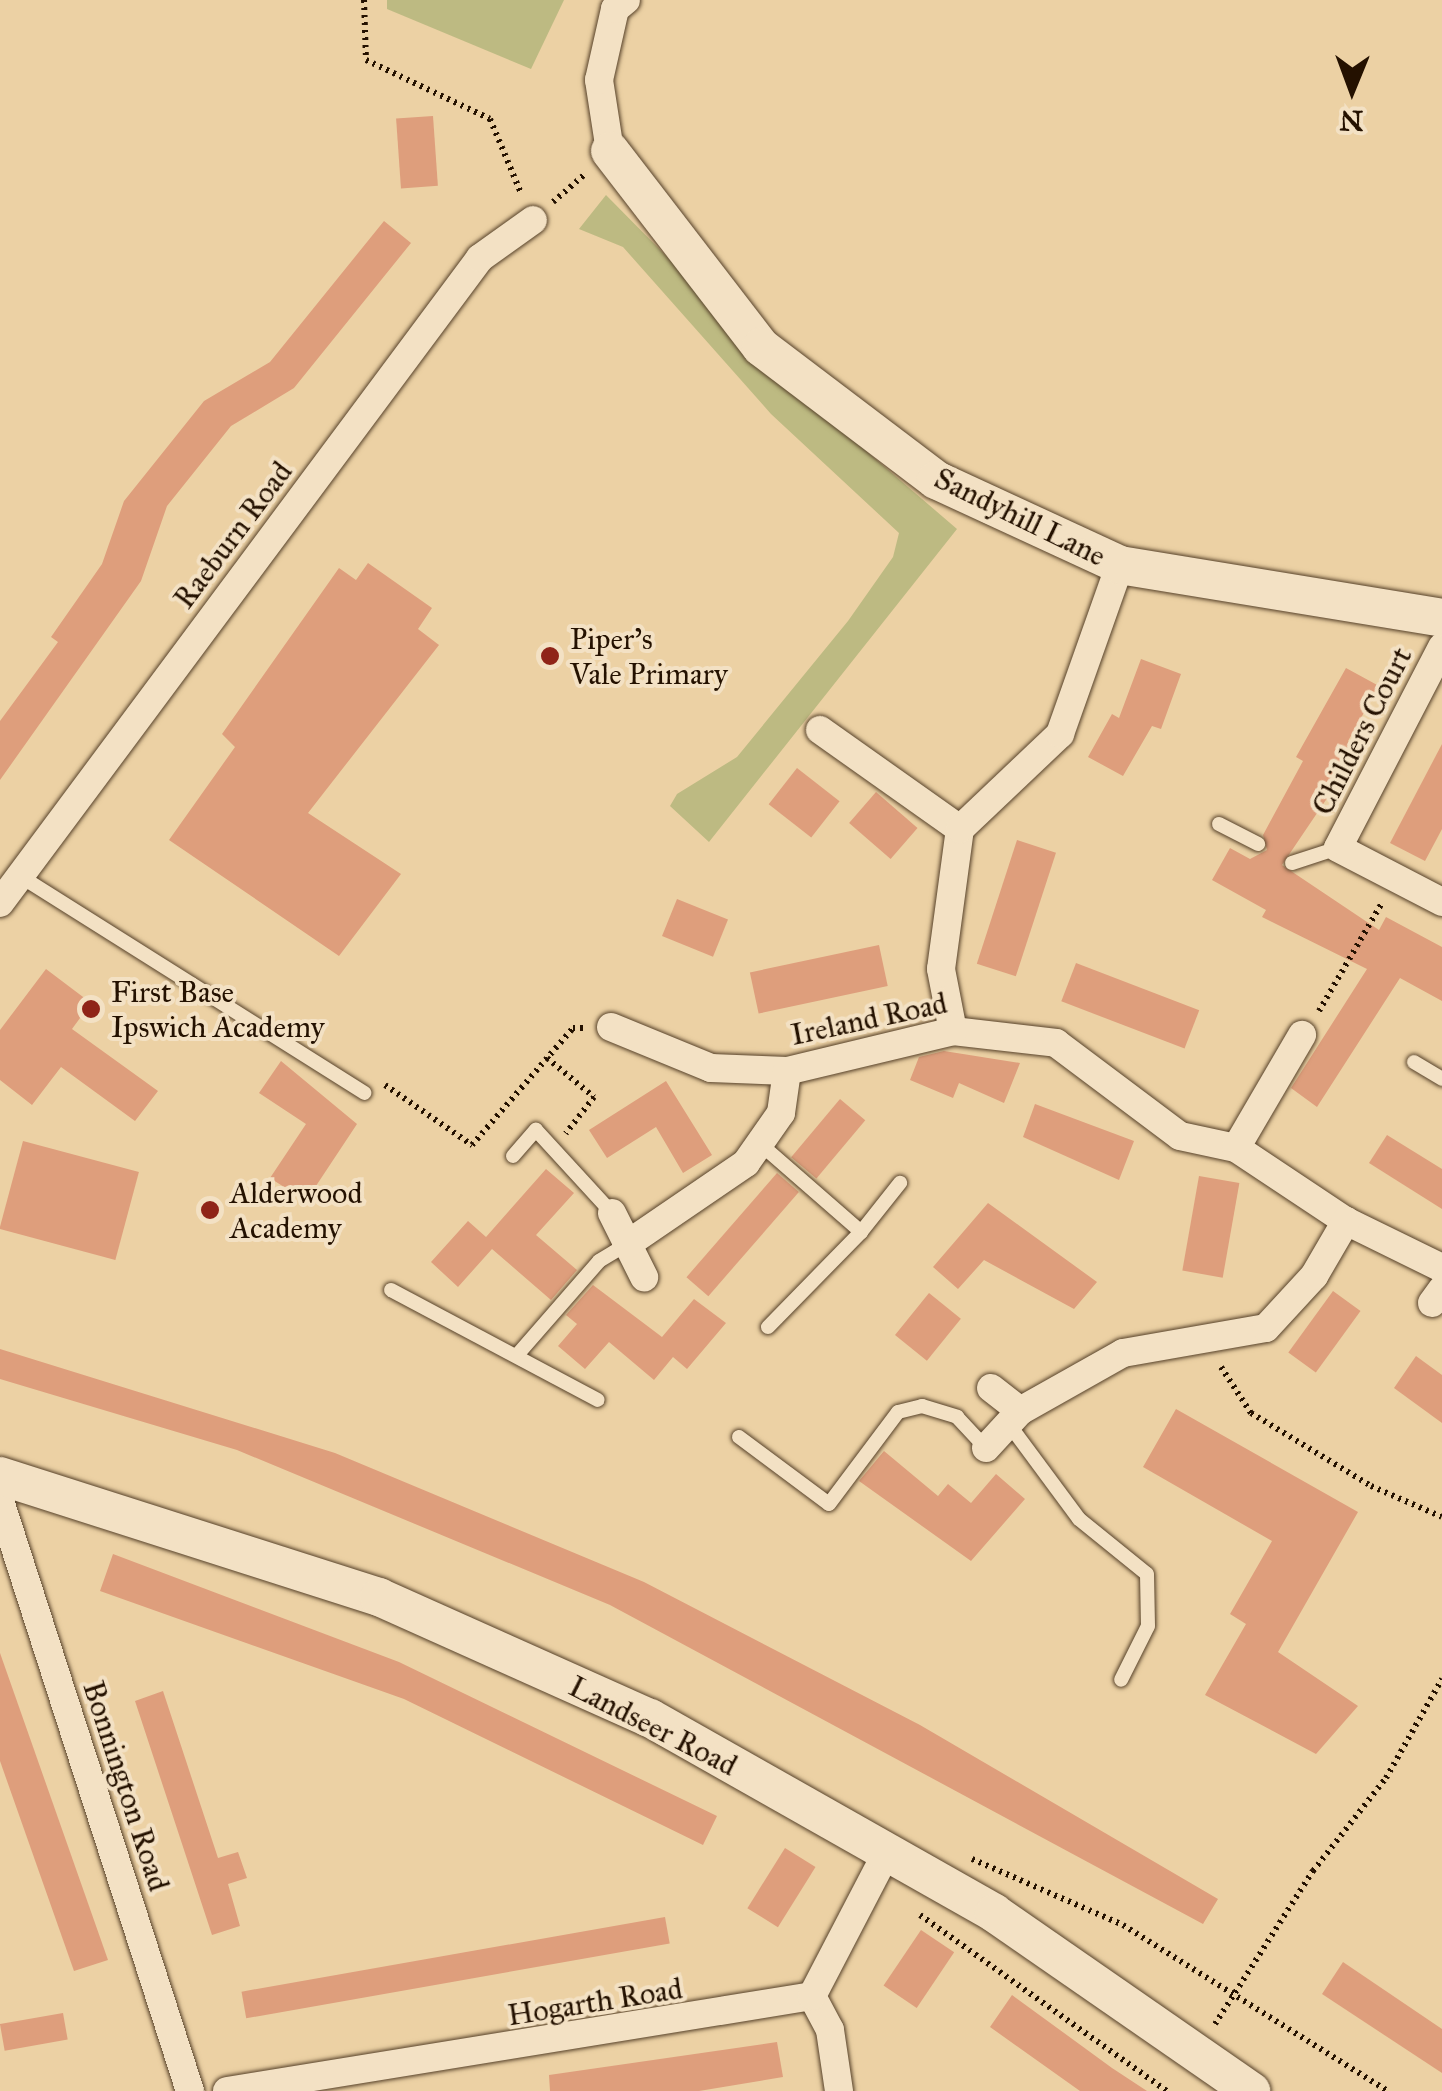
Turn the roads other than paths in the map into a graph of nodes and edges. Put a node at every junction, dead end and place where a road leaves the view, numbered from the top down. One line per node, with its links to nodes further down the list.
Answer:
1 (626, 0): 2 (street)
2 (610, 151): 4 (street, Sandyhill Lane)
3 (532, 220): 13 (street, Raeburn Road)
4 (1120, 565): 5 (street, Sandyhill Lane); 9 (street)
5 (1442, 618)
6 (1442, 647): 11 (street, Childers Court)
7 (820, 730): 9 (street)
8 (1219, 824): 10 (lane)
9 (960, 829): 17 (street)
10 (1258, 844)
11 (1338, 848): 12 (lane); 14 (street, Childers Court)
12 (1292, 862)
13 (20, 876): 15 (street, Raeburn Road); 22 (lane)
14 (1442, 902)
15 (0, 903)
16 (611, 1027): 20 (street, Ireland Road)
17 (953, 1031): 20 (street, Ireland Road); 24 (street, Ireland Road)
18 (1302, 1034): 24 (street)
19 (1414, 1062): 21 (lane)
20 (787, 1070): 23 (street)
21 (1442, 1079)
22 (364, 1093)
23 (758, 1142): 29 (lane); 30 (street)
24 (1236, 1148): 28 (street, Ireland Road)
25 (513, 1156): 27 (lane)
26 (900, 1184): 29 (lane)
27 (612, 1213): 30 (street)
28 (1346, 1222): 32 (street, Ireland Road); 38 (street)
29 (861, 1232): 34 (lane)
30 (626, 1245): 31 (street); 35 (lane)
31 (644, 1278)
32 (1439, 1289)
33 (391, 1290): 35 (lane)
34 (768, 1328)
35 (518, 1354): 37 (lane)
36 (991, 1388): 38 (street)
37 (598, 1400)
38 (1014, 1417): 40 (street); 43 (lane)
39 (740, 1437): 40 (lane)
40 (986, 1448)
41 (0, 1476): 44 (street, Landseer Road)
42 (0, 1501): 46 (street, Bonnington Road)
43 (1120, 1680)
44 (880, 1868): 45 (street); 49 (street, Landseer Road)
45 (812, 1996): 47 (street, Hogarth Road); 48 (street)
46 (190, 2091)
47 (227, 2091)
48 (839, 2091)
49 (1251, 2091)

